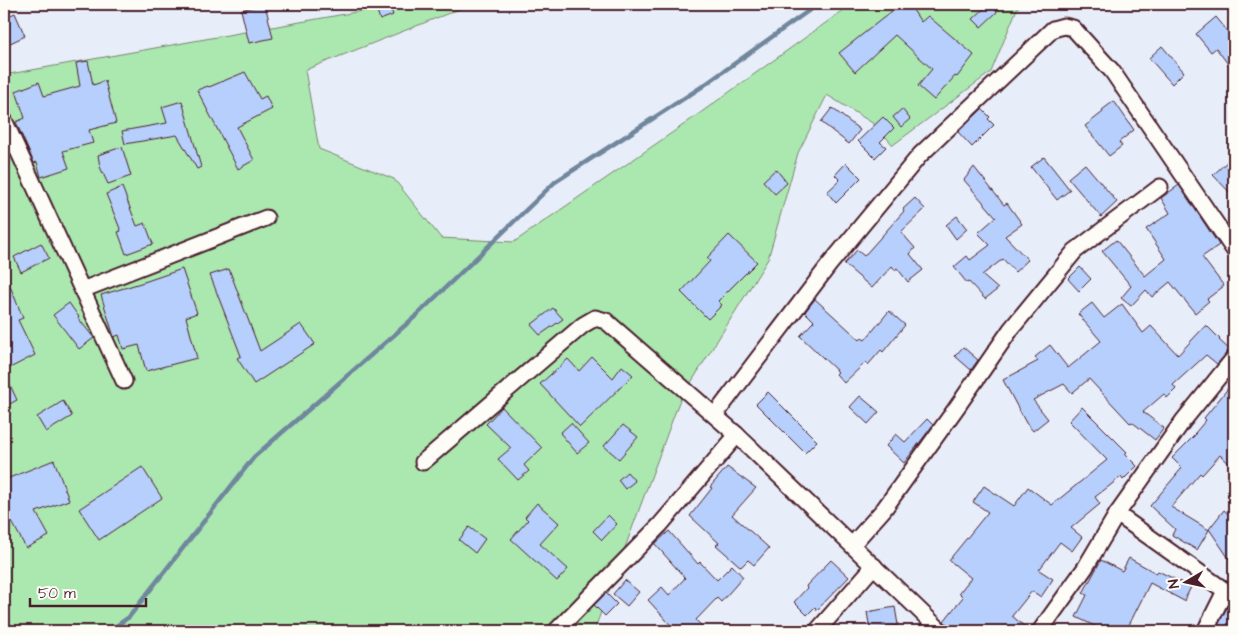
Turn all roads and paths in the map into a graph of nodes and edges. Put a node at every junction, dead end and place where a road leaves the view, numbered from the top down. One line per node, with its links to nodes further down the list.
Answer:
1 (4, 120): 5 (street)
2 (1160, 186): 12 (street)
3 (266, 218): 5 (street)
4 (1234, 250): 8 (street)
5 (82, 290): 7 (street)
6 (1234, 358): 11 (street)
7 (124, 381)
8 (715, 415): 9 (street); 10 (street)
9 (737, 435): 12 (street); 15 (street)
10 (423, 462)
11 (1117, 514): 14 (street); 18 (street)
12 (852, 546): 13 (street)
13 (874, 566): 16 (street); 17 (street)
14 (1229, 594): 19 (street)
15 (556, 631)
16 (817, 631)
17 (941, 631)
18 (1040, 631)
19 (1205, 631)

